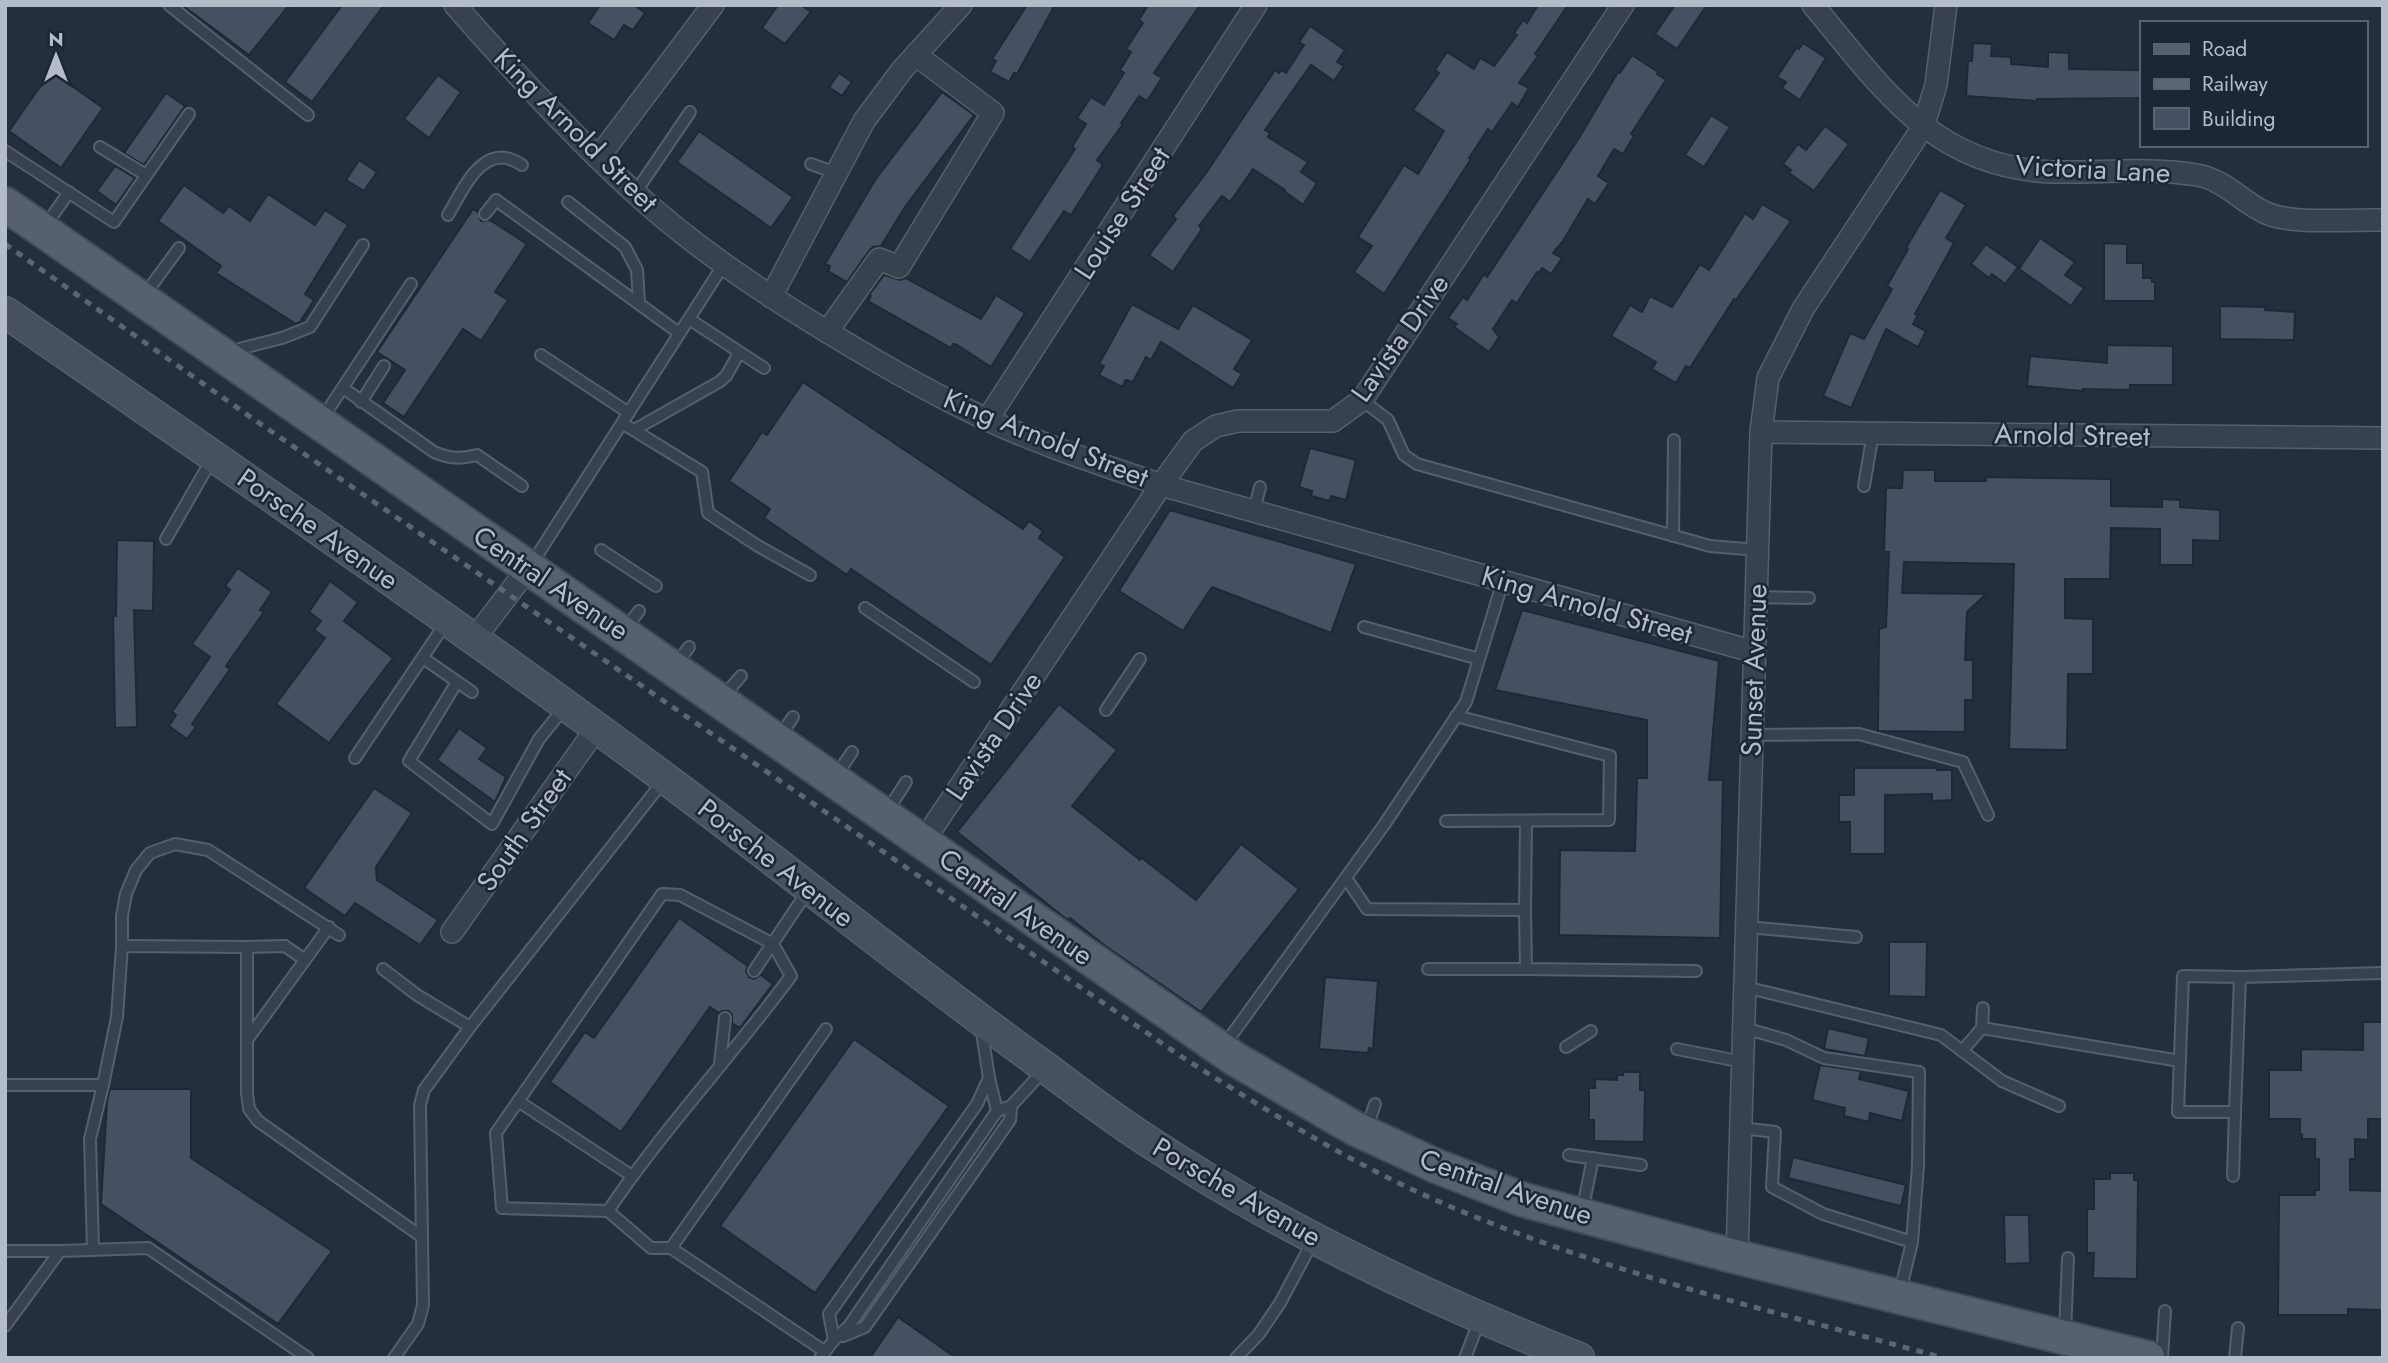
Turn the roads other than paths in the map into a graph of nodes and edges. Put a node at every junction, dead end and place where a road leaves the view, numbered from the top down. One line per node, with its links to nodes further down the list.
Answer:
1 (169, 5): 12 (lane)
2 (455, 5): 16 (street, King Arnold Street)
3 (713, 5): 16 (street)
4 (961, 5): 9 (street)
5 (1256, 5): 49 (street, Louise Street)
6 (1623, 5): 46 (street, Lavista Drive)
7 (1813, 5): 13 (street, Victoria Lane)
8 (1946, 5): 13 (street, Sunset Avenue)
9 (916, 55): 19 (street); 38 (street)
10 (690, 112): 22 (lane)
11 (189, 114): 20 (lane)
12 (307, 115)
13 (1923, 127): 27 (street, Victoria Lane); 52 (street, Sunset Avenue)
14 (100, 147): 20 (lane)
15 (5, 151): 21 (lane)
16 (598, 158): 22 (street, King Arnold Street)
17 (522, 164): 26 (lane)
18 (811, 164): 19 (lane)
19 (836, 173): 33 (street)
20 (146, 175): 21 (lane)
21 (69, 192): 28 (lane)
22 (635, 193): 31 (street, King Arnold Street)
23 (568, 202): 35 (lane)
24 (5, 204): 28 (main road, Central Avenue)
25 (485, 214): 35 (lane)
26 (448, 215)
27 (2383, 220)
28 (43, 230): 34 (main road, Central Avenue)
29 (363, 245): 40 (lane)
30 (179, 248): 34 (lane)
31 (724, 264): 33 (street, King Arnold Street); 37 (lane)
32 (411, 284): 45 (lane)
33 (771, 297): 38 (street, King Arnold Street)
34 (141, 299): 40 (main road, Central Avenue)
35 (639, 303): 39 (lane)
36 (5, 312): 56 (street, Porsche Avenue)
37 (689, 319): 39 (lane); 41 (lane)
38 (827, 332): 49 (street, King Arnold Street)
39 (679, 333): 48 (lane)
40 (218, 352): 50 (main road, Central Avenue)
41 (739, 353): 44 (lane); 51 (lane)
42 (541, 355): 48 (lane)
43 (384, 366): 47 (lane)
44 (764, 368)
45 (343, 388): 47 (lane); 50 (lane)
46 (1362, 400): 57 (street, Lavista Drive); 62 (lane)
47 (361, 402): 58 (lane)
48 (625, 418): 51 (lane); 66 (lane)
49 (988, 420): 57 (street, King Arnold Street)
50 (320, 423): 66 (main road, Central Avenue)
51 (634, 430): 67 (lane)
52 (1761, 432): 53 (street, Arnold Street); 65 (street, Sunset Avenue)
53 (1873, 433): 54 (street, Arnold Street); 59 (lane)
54 (2383, 438)
55 (1674, 440): 62 (lane)
56 (214, 457): 63 (lane); 73 (street, Porsche Avenue)
57 (1161, 485): 61 (street, King Arnold Street); 97 (street, Lavista Drive)
58 (522, 486)
59 (1864, 486)
60 (1260, 487): 61 (lane)
61 (1254, 511): 68 (street, King Arnold Street)
62 (1673, 536): 65 (lane)
63 (166, 539)
64 (601, 550): 69 (lane)
65 (1758, 550): 70 (street, Sunset Avenue)
66 (530, 566): 75 (street); 91 (main road, Central Avenue)
67 (810, 575)
68 (1503, 581): 76 (street, King Arnold Street); 79 (lane)
69 (656, 586)
70 (1756, 597): 71 (lane); 76 (street, Sunset Avenue)
71 (1810, 598)
72 (865, 608): 81 (lane)
73 (448, 619): 75 (street, Porsche Avenue); 77 (lane)
74 (1364, 627): 79 (lane)
75 (475, 638): 83 (street, Porsche Avenue)
76 (1755, 652): 87 (street, Sunset Avenue)
77 (423, 658): 80 (lane); 89 (lane)
78 (1140, 659): 84 (lane)
79 (1479, 659): 85 (lane)
80 (457, 682): 82 (lane); 83 (lane)
81 (974, 682)
82 (472, 692)
83 (566, 706): 86 (street, Porsche Avenue)
84 (1106, 709)
85 (1456, 716): 96 (lane); 98 (lane)
86 (596, 729): 90 (street, Porsche Avenue); 103 (street, South Street)
87 (1752, 735): 94 (lane); 102 (street, Sunset Avenue)
88 (852, 752): 91 (lane)
89 (355, 758)
90 (665, 778): 99 (street, Porsche Avenue); 121 (lane)
91 (833, 779): 93 (main road, Central Avenue)
92 (906, 782): 93 (lane)
93 (884, 815): 97 (main road, Central Avenue)
94 (1988, 815)
95 (1446, 821): 96 (lane)
96 (1526, 821): 100 (lane)
97 (923, 842): 128 (main road, Central Avenue)
98 (1346, 878): 100 (lane); 128 (lane)
99 (809, 890): 106 (lane); 120 (street, Porsche Avenue)
100 (1525, 910): 112 (lane)
101 (329, 927): 104 (lane); 107 (lane); 109 (lane)
102 (1747, 928): 105 (lane); 117 (street, Sunset Avenue)
103 (452, 932)
104 (339, 934)
105 (1856, 937)
106 (772, 944): 113 (lane); 133 (lane); 138 (lane)
107 (122, 946): 108 (lane); 137 (lane)
108 (247, 947): 109 (lane); 126 (lane)
109 (305, 960): 126 (lane)
110 (1428, 968): 112 (lane)
111 (383, 969): 121 (lane)
112 (1526, 969): 114 (lane)
113 (754, 971)
114 (1696, 971)
115 (2383, 973): 116 (lane)
116 (2240, 977): 131 (lane); 142 (lane)
117 (1745, 987): 122 (street, Sunset Avenue); 130 (lane)
118 (1983, 1007): 123 (lane)
119 (725, 1018): 133 (lane)
120 (980, 1020): 134 (street, Porsche Avenue); 135 (lane)
121 (470, 1027): 151 (lane)
122 (1744, 1028): 132 (street, Sunset Avenue); 153 (lane)
123 (1982, 1028): 130 (lane); 131 (lane)
124 (826, 1029): 154 (lane)
125 (1591, 1031): 127 (lane)
126 (247, 1041): 151 (lane)
127 (1566, 1047)
128 (1222, 1049): 150 (main road, Central Avenue)
129 (1677, 1049): 132 (lane)
130 (1962, 1051): 140 (lane)
131 (2180, 1061): 142 (lane)
132 (1743, 1062): 143 (street, Sunset Avenue)
133 (720, 1064): 147 (lane)
134 (1046, 1068): 139 (lane); 152 (street, Porsche Avenue)
135 (989, 1077): 141 (lane); 166 (lane)
136 (5, 1085): 137 (lane)
137 (103, 1085): 155 (lane)
138 (518, 1101): 147 (lane); 149 (lane)
139 (1011, 1106): 141 (lane); 166 (lane)
140 (2059, 1106)
141 (997, 1111): 166 (lane)
142 (2235, 1112): 148 (lane)
143 (1741, 1128): 153 (lane); 158 (street, Sunset Avenue)
144 (1569, 1154): 145 (lane)
145 (1593, 1158): 146 (lane); 150 (lane)
146 (1641, 1165)
147 (632, 1176): 149 (lane)
148 (2233, 1176)
149 (608, 1211): 154 (lane)
150 (1581, 1215): 158 (main road, Central Avenue)
151 (422, 1237): 169 (lane)
152 (1315, 1239): 162 (street, Porsche Avenue); 170 (lane)
153 (1912, 1242): 160 (lane)
154 (671, 1248): 167 (lane)
155 (93, 1250): 157 (lane); 168 (lane)
156 (5, 1251): 157 (lane)
157 (60, 1251): 163 (lane)
158 (1737, 1257): 160 (main road, Central Avenue)
159 (2068, 1258): 165 (lane)
160 (1899, 1296): 165 (main road, Central Avenue)
161 (2165, 1311): 174 (lane)
162 (1480, 1319): 171 (lane); 172 (street, Porsche Avenue)
163 (5, 1326)
164 (2238, 1328): 175 (lane)
165 (2065, 1337): 173 (main road, Central Avenue)
166 (834, 1340): 167 (lane)
167 (822, 1355)
168 (308, 1358)
169 (394, 1358)
170 (1236, 1358)
171 (1465, 1358)
172 (1579, 1358)
173 (2148, 1358)
174 (2162, 1358)
175 (2235, 1358)

